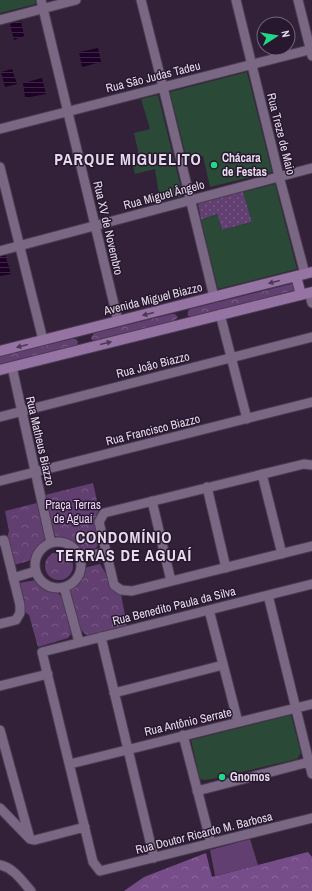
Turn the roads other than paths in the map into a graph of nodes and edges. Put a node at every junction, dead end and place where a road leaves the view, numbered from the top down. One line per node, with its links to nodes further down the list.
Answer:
1 (76, 0): 5 (street)
2 (141, 0): 9 (street)
3 (236, 0): 8 (street, Rua Treze de Maio)
4 (298, 0): 7 (street)
5 (42, 4): 6 (street); 10 (street, Rua XV de Novembro)
6 (0, 20)
7 (311, 51): 8 (street, Rua São Judas Tadeu)
8 (251, 65): 9 (street, Rua São Judas Tadeu); 14 (street, Rua Treze de Maio)
9 (163, 87): 10 (street, Rua São Judas Tadeu); 15 (street)
10 (68, 112): 11 (street, Rua São Judas Tadeu); 16 (street, Rua XV de Novembro)
11 (0, 129)
12 (0, 167): 17 (street)
13 (312, 168): 14 (street, Rua Miguel Ângelo)
14 (279, 176): 15 (street, Rua Miguel Ângelo); 19 (street, Rua Treze de Maio)
15 (190, 200): 16 (street, Rua Miguel Ângelo); 21 (street)
16 (95, 226): 17 (street, Rua Miguel Ângelo); 24 (street, Rua XV de Novembro)
17 (20, 246): 18 (street, Rua Miguel Ângelo); 27 (street)
18 (0, 251)
19 (307, 274): 20 (street); 21 (street, Avenida Miguel Biazzo, one-way to 21)
20 (307, 293): 22 (street); 23 (street)
21 (214, 297): 24 (street, Avenida Miguel Biazzo, one-way to 24)
22 (312, 303)
23 (220, 314): 28 (street, one-way to 23); 30 (street)
24 (118, 322): 25 (street, Avenida Miguel Biazzo)
25 (79, 332): 27 (street, Avenida Miguel Biazzo); 28 (street)
26 (312, 337): 30 (street, Rua João Biazzo)
27 (43, 340): 29 (street, Avenida Miguel Biazzo, one-way to 29)
28 (84, 349): 31 (street)
29 (0, 351)
30 (231, 357): 34 (street, Rua João Biazzo); 36 (street)
31 (12, 367): 32 (street); 34 (street, Rua Matheus Biazzo)
32 (0, 370)
33 (312, 402): 36 (street, Rua Francisco Biazzo)
34 (21, 411): 35 (street, Rua João Biazzo); 38 (street, Rua Matheus Biazzo)
35 (0, 417)
36 (246, 419): 38 (street, Rua Francisco Biazzo)
37 (312, 465): 39 (street)
38 (35, 472): 40 (street, Rua Francisco Biazzo); 44 (street, Rua Matheus Biazzo)
39 (262, 474): 41 (street); 47 (street)
40 (0, 480)
41 (208, 488): 42 (street); 49 (street)
42 (152, 501): 46 (street); 52 (street)
43 (0, 541): 51 (street)
44 (51, 543): 48 (street); 50 (street)
45 (312, 546): 47 (street)
46 (106, 552): 48 (street); 52 (street)
47 (282, 554): 49 (street)
48 (80, 558): 54 (street)
49 (226, 568): 52 (street)
50 (36, 571): 51 (street); 54 (street)
51 (13, 578): 57 (street)
52 (171, 581)
53 (312, 584): 55 (street, Rua Benedito Paula da Silva)
54 (64, 587): 59 (street)
55 (268, 595): 56 (street, Rua Benedito Paula da Silva); 65 (street)
56 (210, 610): 58 (street, Rua Benedito Paula da Silva); 60 (street)
57 (0, 624)
58 (101, 637): 59 (street, Rua Benedito Paula da Silva); 63 (street)
59 (79, 642): 61 (street, Rua Benedito Paula da Silva)
60 (223, 665): 63 (street); 66 (street)
61 (48, 674): 62 (street); 71 (street)
62 (0, 686)
63 (114, 693): 69 (street)
64 (312, 704): 65 (street, Rua Antônio Serrate)
65 (296, 708): 66 (street, Rua Antônio Serrate); 70 (street)
66 (238, 722): 68 (street, Rua Antônio Serrate)
67 (0, 730): 74 (street)
68 (183, 735): 69 (street, Rua Antônio Serrate); 73 (street)
69 (128, 749): 71 (street, Rua Antônio Serrate); 80 (street)
70 (309, 762): 72 (street); 73 (street)
71 (70, 764): 77 (street)
72 (312, 774)
73 (197, 791): 79 (street)
74 (19, 798): 75 (street); 78 (street)
75 (2, 810): 78 (street)
76 (312, 818): 79 (street, Rua Doutor Ricardo M. Barbosa)
77 (85, 827): 78 (street); 80 (street, Rua Doutor Ricardo M. Barbosa)
78 (30, 839)
79 (211, 843): 80 (street, Rua Doutor Ricardo M. Barbosa)
80 (154, 858)
81 (0, 866): 82 (street)
82 (31, 891)

